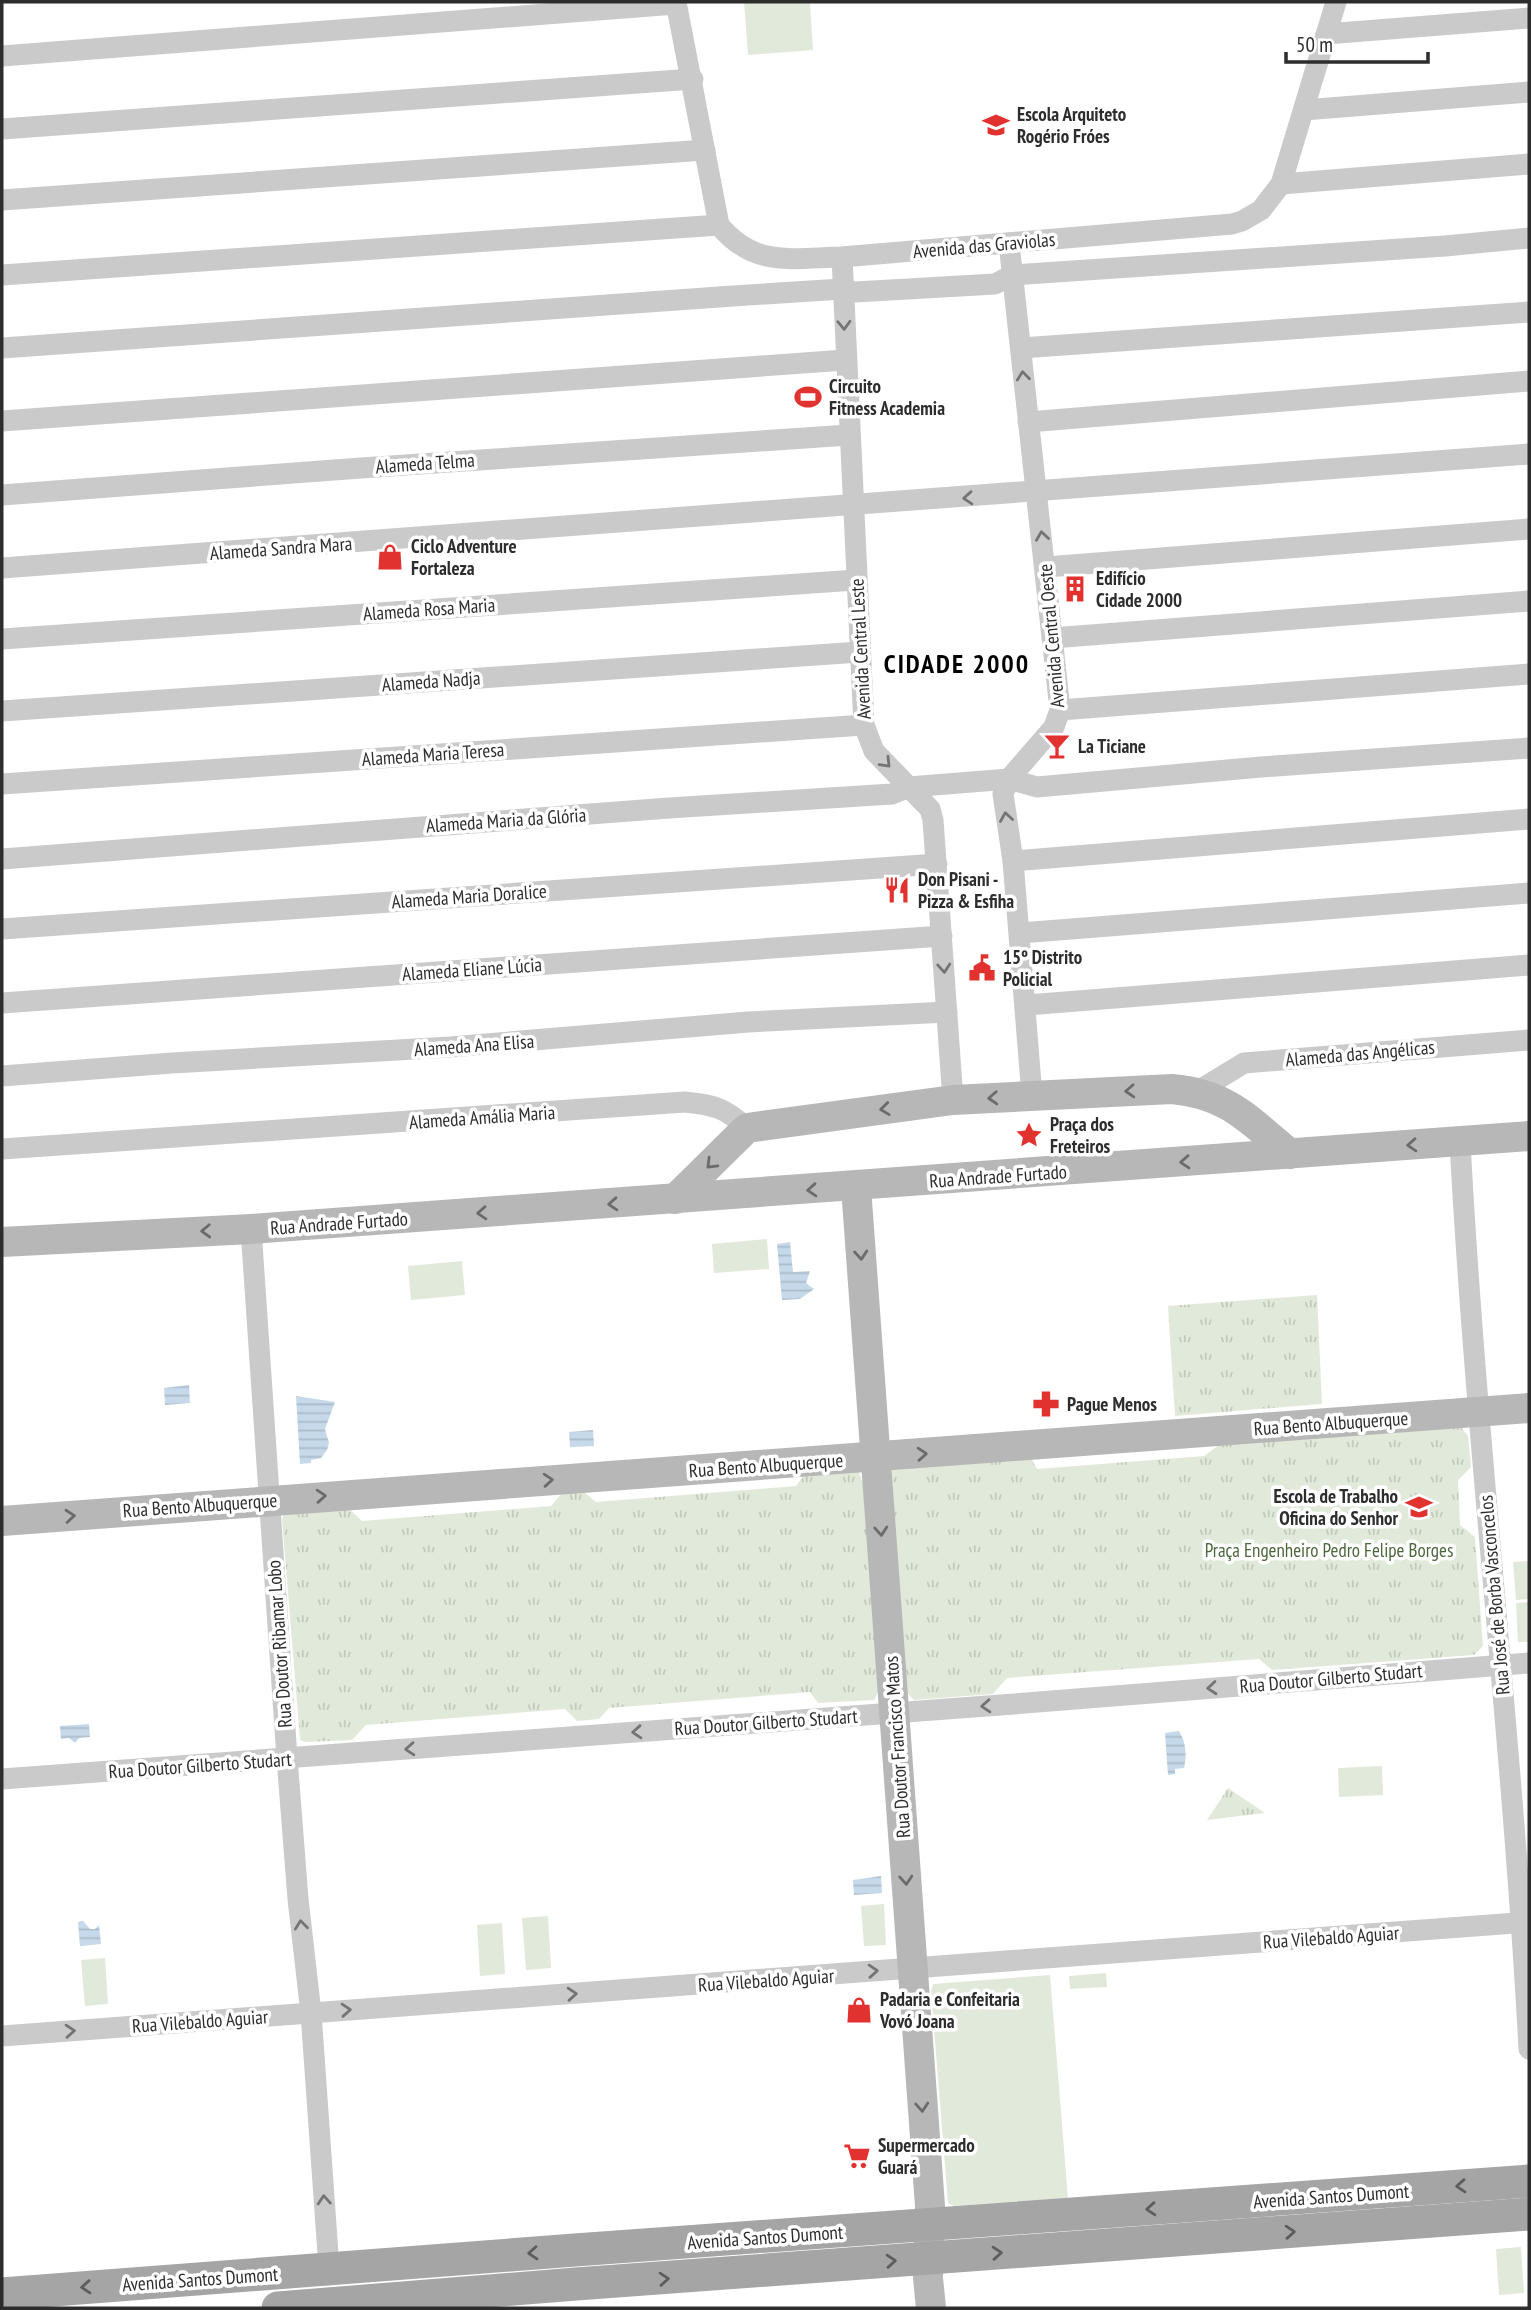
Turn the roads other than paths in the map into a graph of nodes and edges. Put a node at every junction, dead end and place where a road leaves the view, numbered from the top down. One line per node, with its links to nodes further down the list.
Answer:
1 (1336, 2): 4 (street, Avenida das Graviolas)
2 (676, 3): 5 (street); 6 (street)
3 (1529, 18): 4 (street)
4 (1326, 34): 8 (street, Avenida das Graviolas)
5 (2, 56)
6 (693, 79): 9 (street); 10 (street)
7 (1529, 92): 8 (street)
8 (1304, 110): 12 (street, Avenida das Graviolas)
9 (2, 129)
10 (705, 150): 13 (street); 14 (street)
11 (1529, 164): 12 (street)
12 (1281, 184): 16 (street, Avenida das Graviolas)
13 (2, 200)
14 (719, 225): 17 (street, Avenida das Graviolas); 18 (street)
15 (1529, 238): 19 (street)
16 (1009, 243): 17 (street, Avenida das Graviolas); 19 (street, Avenida Central Oeste)
17 (842, 257): 20 (street, Avenida Central Leste)
18 (2, 275)
19 (1012, 275): 20 (street); 23 (street, Avenida Central Oeste)
20 (842, 289): 22 (street); 24 (street, Avenida Central Leste, one-way to 24)
21 (1529, 312): 23 (street)
22 (2, 348)
23 (1021, 348): 27 (street, Avenida Central Oeste, one-way to 23)
24 (845, 360): 26 (street); 28 (street, Avenida Central Leste)
25 (1529, 381): 27 (street)
26 (2, 421)
27 (1028, 422): 30 (street, Avenida Central Oeste)
28 (849, 435): 31 (street, Alameda Telma); 32 (street, Avenida Central Leste)
29 (1529, 454): 30 (street, Alameda Sandra Mara)
30 (1036, 493): 32 (street, Alameda Sandra Mara, one-way to 32); 34 (street, Avenida Central Oeste, one-way to 30)
31 (2, 495)
32 (853, 506): 35 (street, Alameda Sandra Mara); 36 (street, Avenida Central Leste)
33 (1529, 529): 34 (street)
34 (1046, 567): 38 (street, Avenida Central Oeste)
35 (2, 568)
36 (856, 580): 39 (street, Alameda Rosa Maria); 40 (street, Avenida Central Leste)
37 (1529, 601): 38 (street)
38 (1052, 638): 42 (street, Avenida Central Oeste)
39 (2, 639)
40 (860, 652): 43 (street, Alameda Nadja); 44 (street, Avenida Central Leste)
41 (1529, 674): 42 (street)
42 (1060, 710): 46 (street, Avenida Central Oeste)
43 (2, 711)
44 (864, 725): 47 (street, Alameda Maria Teresa); 48 (street, Avenida Central Leste, one-way to 48)
45 (1529, 748): 46 (street, Alameda Maria da Glória)
46 (1009, 779): 48 (street, Alameda Maria da Glória); 51 (street, one-way to 46)
47 (2, 784)
48 (909, 787): 50 (street, Alameda Maria da Glória); 52 (street, Avenida Central Leste)
49 (1529, 819): 51 (street)
50 (2, 859)
51 (1013, 861): 55 (street)
52 (937, 864): 54 (street, Alameda Maria Doralice); 56 (street, Avenida Central Leste)
53 (1529, 893): 55 (street)
54 (2, 929)
55 (1020, 933): 59 (street)
56 (942, 936): 58 (street, Alameda Eliane Lúcia); 60 (street, Avenida Central Leste, one-way to 60)
57 (1529, 965): 59 (street)
58 (2, 1003)
59 (1027, 1005): 64 (street)
60 (947, 1012): 62 (street, Alameda Ana Elisa); 65 (street, Avenida Central Leste)
61 (1529, 1040): 63 (street, Alameda das Angélicas)
62 (2, 1076)
63 (1198, 1091): 64 (street, one-way to 64); 70 (street)
64 (1032, 1096): 65 (street, one-way to 65)
65 (953, 1100): 66 (street, one-way to 66)
66 (747, 1128): 69 (street, Alameda Amália Maria); 72 (street, one-way to 72)
67 (1529, 1136): 68 (street, Rua Andrade Furtado)
68 (1460, 1142): 70 (street, Rua Andrade Furtado, one-way to 70); 76 (street, Rua José de Borba Vasconcelos)
69 (2, 1149)
70 (1290, 1154): 71 (street, Rua Andrade Furtado, one-way to 71)
71 (856, 1187): 72 (street, Rua Andrade Furtado, one-way to 72); 77 (street, Rua Doutor Francisco Matos, one-way to 77)
72 (676, 1199): 73 (street, Rua Andrade Furtado, one-way to 73)
73 (251, 1229): 74 (street, Rua Andrade Furtado, one-way to 74); 78 (street, Rua Doutor Ribamar Lobo)
74 (2, 1242)
75 (1529, 1408): 76 (street, Rua Bento Albuquerque)
76 (1478, 1412): 77 (street, Rua Bento Albuquerque, one-way to 76); 81 (street, Rua José de Borba Vasconcelos)
77 (876, 1457): 78 (street, Rua Bento Albuquerque, one-way to 77); 82 (street, Rua Doutor Francisco Matos, one-way to 82)
78 (268, 1500): 79 (street, Rua Bento Albuquerque, one-way to 78); 83 (street, Rua Doutor Ribamar Lobo)
79 (2, 1521)
80 (1529, 1663): 81 (street, Rua Doutor Gilberto Studart)
81 (1500, 1665): 82 (street, Rua Doutor Gilberto Studart, one-way to 82); 85 (street, Rua José de Borba Vasconcelos)
82 (894, 1713): 83 (street, Rua Doutor Gilberto Studart, one-way to 83); 86 (street, Rua Doutor Francisco Matos, one-way to 86)
83 (287, 1758): 84 (street, Rua Doutor Gilberto Studart); 87 (street, Rua Doutor Ribamar Lobo, one-way to 83)
84 (2, 1779)
85 (1526, 1922): 86 (street, Rua Vilebaldo Aguiar); 89 (street, Rua José de Borba Vasconcelos)
86 (913, 1968): 87 (street, Rua Vilebaldo Aguiar, one-way to 86); 93 (street, Rua Doutor Francisco Matos, one-way to 93)
87 (311, 2012): 88 (street, Rua Vilebaldo Aguiar, one-way to 87); 97 (street, Rua Doutor Ribamar Lobo, one-way to 87)
88 (2, 2036)
89 (1529, 2049)
90 (1529, 2181): 92 (main road, Avenida Santos Dumont, one-way to 92)
91 (1529, 2214): 92 (main road, Avenida Santos Dumont, one-way to 91)
92 (1221, 2221): 93 (main road, Avenida Santos Dumont, one-way to 93); 96 (main road, Avenida Santos Dumont, one-way to 92)
93 (929, 2224): 94 (main road, Avenida Santos Dumont); 96 (street, Rua Doutor Francisco Matos)
94 (623, 2248): 95 (main road, Avenida Santos Dumont); 98 (main road)
95 (575, 2250): 97 (main road, Avenida Santos Dumont, one-way to 97); 99 (main road)
96 (929, 2258): 98 (main road, Avenida Santos Dumont, one-way to 96); 103 (street, Rua Doutor Francisco Matos)
97 (329, 2268): 100 (main road, Avenida Santos Dumont, one-way to 100)
98 (626, 2282): 99 (main road, Avenida Santos Dumont)
99 (576, 2284): 101 (main road, Avenida Santos Dumont)
100 (2, 2294)
101 (332, 2306): 102 (main road, Avenida Santos Dumont)
102 (278, 2308)
103 (931, 2308)

